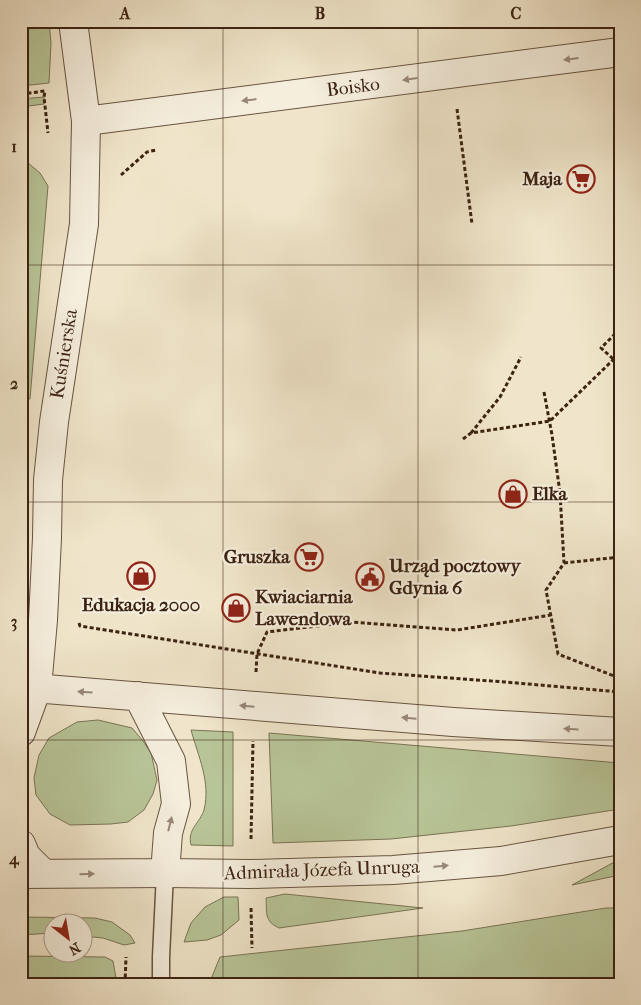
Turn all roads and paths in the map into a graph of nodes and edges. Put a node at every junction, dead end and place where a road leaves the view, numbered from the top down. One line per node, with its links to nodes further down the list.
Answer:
1 (73, 21): 4 (street, Kuśnierska)
2 (620, 52): 4 (street, Boisko, one-way to 4)
3 (456, 107): 7 (path)
4 (86, 121): 21 (street, Kuśnierska)
5 (157, 150): 6 (path)
6 (118, 181)
7 (472, 224)
8 (620, 329): 10 (path)
9 (521, 357): 14 (path)
10 (614, 359): 11 (path); 13 (path)
11 (620, 365)
12 (544, 392): 13 (path)
13 (550, 421): 14 (path); 17 (path)
14 (471, 433): 15 (path)
15 (463, 439)
16 (620, 557): 17 (path)
17 (564, 563): 18 (path)
18 (551, 615): 20 (path); 22 (path)
19 (79, 616): 20 (path)
20 (257, 654): 22 (path); 24 (path)
21 (29, 687): 23 (street, one-way to 21); 25 (street, Kuśnierska)
22 (618, 692)
23 (138, 696): 24 (street, one-way to 23); 29 (street, one-way to 23)
24 (253, 706): 26 (street, one-way to 24); 31 (path)
25 (21, 732)
26 (620, 732)
27 (620, 840): 31 (street, Admirała Józefa Unruga, one-way to 27)
28 (21, 844): 30 (street)
29 (165, 873): 30 (street, Admirała Józefa Unruga, one-way to 29); 31 (street, Admirała Józefa Unruga); 35 (lane)
30 (32, 874)
31 (250, 874): 32 (path)
32 (252, 948)
33 (126, 957): 34 (path)
34 (125, 984)
35 (161, 984)

